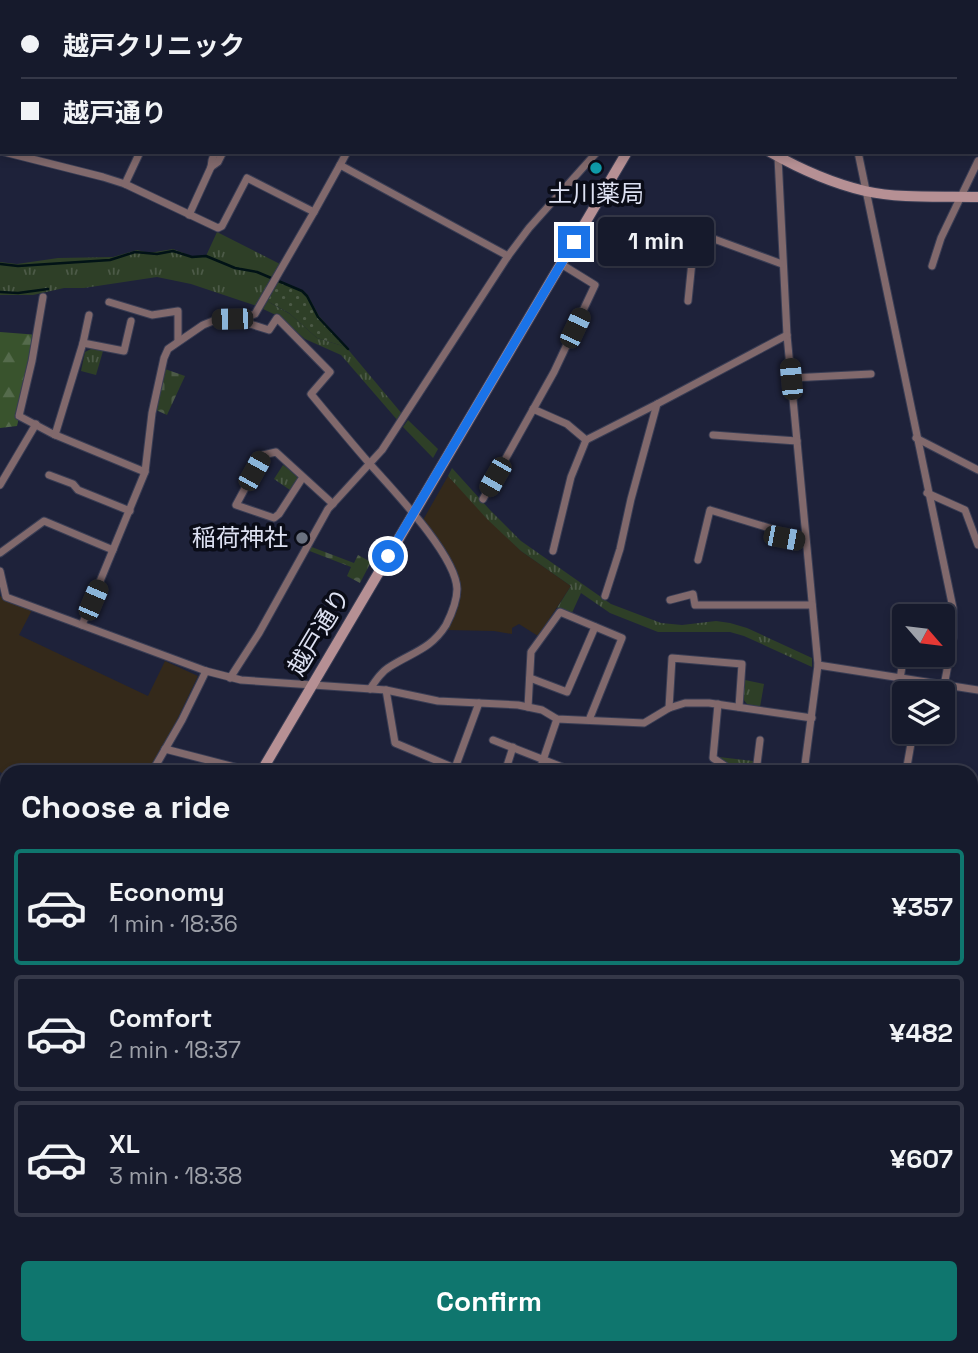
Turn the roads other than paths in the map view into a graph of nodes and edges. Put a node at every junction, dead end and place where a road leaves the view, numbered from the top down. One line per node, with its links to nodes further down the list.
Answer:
1 (10, 154): 13 (street)
2 (139, 154): 13 (street)
3 (214, 154): 12 (street)
4 (222, 154): 12 (street)
5 (346, 154): 11 (street)
6 (595, 154): 19 (street)
7 (626, 154): 20 (street, 越戸通り)
8 (858, 154): 14 (street)
9 (774, 155): 14 (street); 21 (street)
10 (978, 161): 15 (street)
11 (340, 165): 17 (street); 19 (street)
12 (211, 167): 18 (street)
13 (125, 184): 18 (street)
14 (867, 191): 15 (street); 39 (street)
15 (961, 197): 16 (street); 22 (street)
16 (978, 197)
17 (314, 212): 18 (street); 27 (street)
18 (190, 215)
19 (508, 256): 42 (street)
20 (561, 264): 35 (street); 52 (street, 越戸通り)
21 (782, 264): 24 (street); 29 (street)
22 (932, 266)
23 (43, 298): 36 (street)
24 (688, 301)
25 (109, 302): 30 (street)
26 (89, 315): 31 (street)
27 (247, 317): 30 (street); 42 (street)
28 (131, 321): 31 (street)
29 (787, 335): 33 (street); 34 (street)
30 (178, 341): 44 (street)
31 (83, 342): 37 (street)
32 (871, 374): 33 (street)
33 (791, 379): 41 (street)
34 (657, 404): 40 (street); 60 (street)
35 (533, 409): 40 (street); 49 (street)
36 (36, 424): 37 (street); 47 (street)
37 (55, 435): 44 (street)
38 (713, 435): 41 (street)
39 (916, 438): 43 (street); 48 (street)
40 (586, 440): 56 (street)
41 (797, 441): 53 (street)
42 (370, 464): 50 (street); 52 (street)
43 (978, 470)
44 (145, 472): 51 (street)
45 (49, 475): 51 (street)
46 (303, 477): 46 (street); 50 (street)
47 (0, 485)
48 (927, 493): 54 (street); 72 (street)
49 (482, 499)
50 (333, 504): 68 (street)
51 (130, 510): 55 (street)
52 (414, 513): 73 (street, 越戸通り); 75 (street)
53 (806, 542): 58 (street); 62 (street)
54 (978, 545)
55 (113, 550): 57 (street); 63 (street)
56 (553, 551)
57 (0, 553)
58 (698, 560)
59 (0, 571): 63 (street)
60 (605, 596)
61 (670, 600): 62 (street)
62 (812, 605): 65 (street)
63 (82, 625): 67 (street)
64 (595, 627): 69 (street); 69 (street); 85 (street)
65 (818, 665): 70 (street); 83 (street)
66 (902, 667): 70 (street)
67 (206, 671): 68 (street); 90 (street)
68 (230, 678): 73 (street)
69 (530, 678): 80 (street)
70 (900, 679): 71 (street)
71 (914, 681)
72 (945, 681)
73 (311, 686): 75 (street); 94 (street, 越戸通り)
74 (955, 687): 77 (street)
75 (370, 689): 76 (street)
76 (386, 690): 78 (street); 95 (street)
77 (978, 690)
78 (479, 703): 80 (street); 96 (street)
79 (718, 704): 81 (street); 82 (street); 100 (street)
80 (528, 707): 84 (street)
81 (739, 707): 82 (street); 83 (street)
82 (669, 708): 85 (street)
83 (812, 718): 102 (street)
84 (557, 719): 85 (street); 91 (street)
85 (589, 720)
86 (493, 740): 89 (street)
87 (760, 740): 101 (street)
88 (911, 744): 103 (street)
89 (513, 747): 91 (street); 97 (street)
90 (165, 749): 92 (street); 93 (street)
91 (544, 758): 98 (street); 99 (street)
92 (156, 765)
93 (227, 765)
94 (265, 765)
95 (448, 765)
96 (456, 765)
97 (507, 765)
98 (541, 765)
99 (560, 765)
100 (724, 765)
101 (757, 765)
102 (805, 765)
103 (907, 765)

